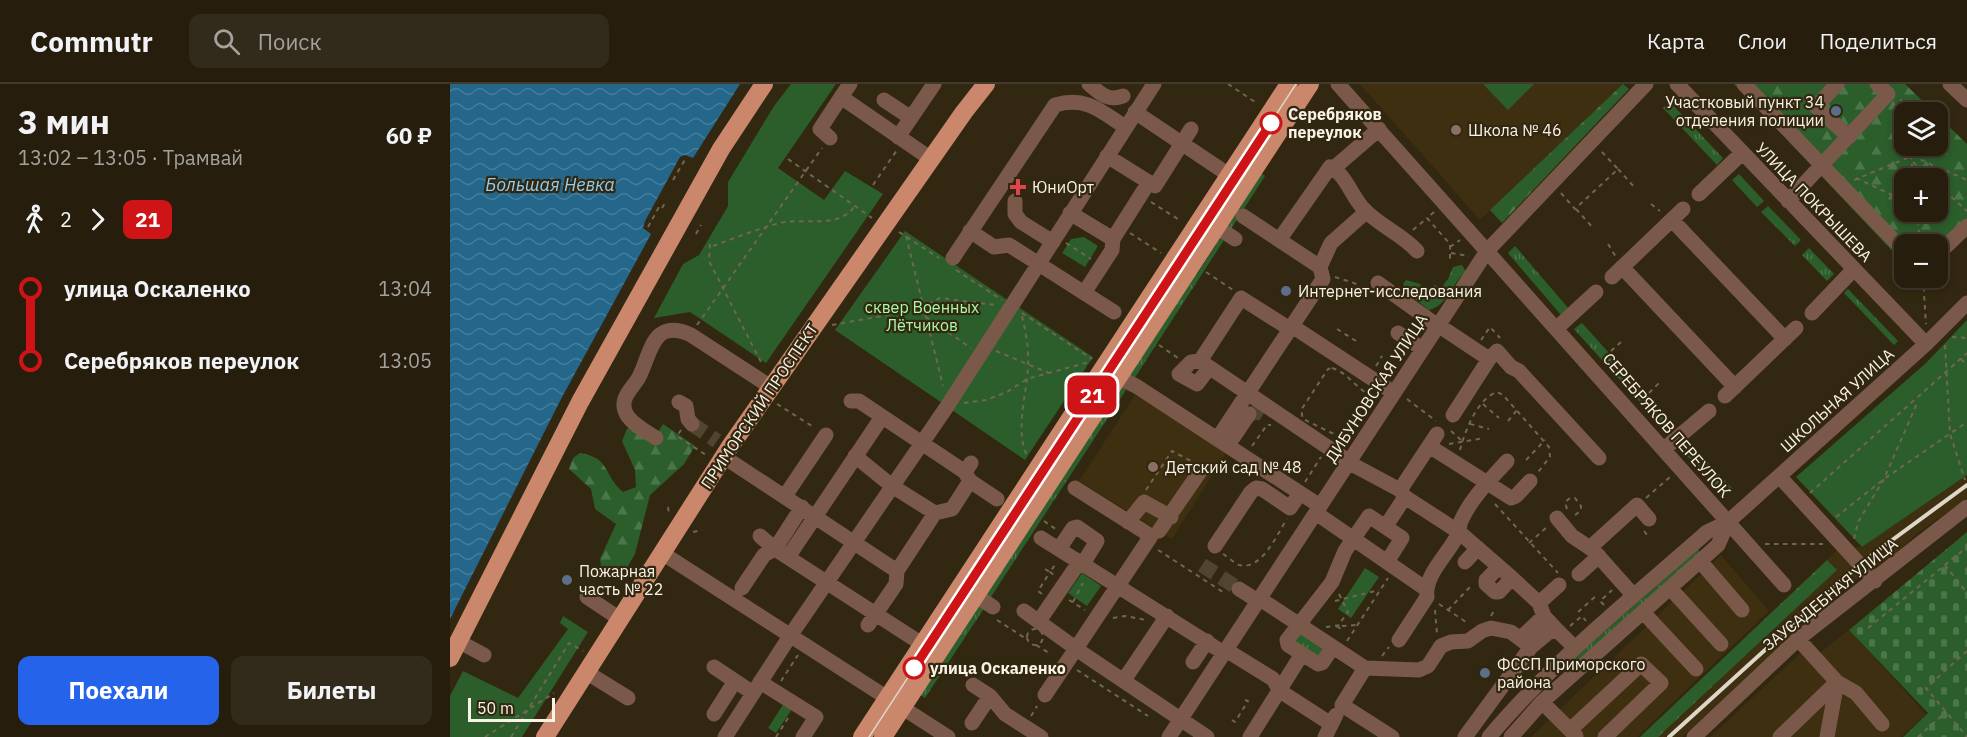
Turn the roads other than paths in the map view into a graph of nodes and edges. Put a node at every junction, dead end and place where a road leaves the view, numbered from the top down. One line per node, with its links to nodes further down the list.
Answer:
1 (764, 84): 167 (main road)
2 (934, 84): 20 (street)
3 (986, 84): 30 (main road, ПРИМОРСКИЙ ПРОСПЕКТ)
4 (1154, 84): 19 (street)
5 (1289, 84): 33 (main road)
6 (1310, 84): 42 (main road)
7 (1338, 84): 23 (street, СЕРЕБРЯКОВ ПЕРЕУЛОК)
8 (1646, 84): 51 (street, ДИБУНОВСКАЯ УЛИЦА)
9 (1677, 84): 28 (street, УЛИЦА ПОКРЫШЕВА)
10 (1744, 84): 31 (street)
11 (1837, 84): 24 (street)
12 (1877, 84): 24 (street)
13 (1950, 84): 18 (street)
14 (1086, 85): 15 (street)
15 (1118, 90): 19 (street)
16 (845, 91): 25 (street); 26 (street)
17 (884, 100): 20 (street)
18 (1967, 100)
19 (1137, 109): 21 (street); 27 (street)
20 (911, 118): 26 (street)
21 (1125, 127): 29 (street); 43 (street)
22 (1191, 129): 27 (street)
23 (1379, 129): 32 (street); 51 (street, СЕРЕБРЯКОВ ПЕРЕУЛОК)
24 (1849, 137): 31 (street)
25 (830, 138)
26 (901, 138): 30 (street)
27 (1182, 143): 33 (street); 34 (street)
28 (1742, 153): 35 (street); 37 (street, УЛИЦА ПОКРЫШЕВА)
29 (1107, 156): 34 (street); 39 (street)
30 (931, 159): 70 (main road, ПРИМОРСКИЙ ПРОСПЕКТ)
31 (1822, 167): 37 (street); 48 (street)
32 (1334, 168): 38 (street); 45 (street)
33 (1229, 175): 162 (main road)
34 (1145, 189): 44 (street)
35 (1699, 194)
36 (1015, 201): 46 (street)
37 (1788, 201): 54 (street, УЛИЦА ПОКРЫШЕВА)
38 (1366, 212): 50 (street); 55 (street)
39 (1070, 213): 44 (street); 46 (street)
40 (1243, 216): 55 (street)
41 (1967, 226): 49 (street)
42 (1216, 227): 47 (street); 69 (main road)
43 (970, 231): 52 (street); 53 (street)
44 (1117, 233): 58 (street)
45 (1284, 233)
46 (1054, 239): 53 (street)
47 (1235, 239)
48 (1894, 241)
49 (1948, 244)
50 (1417, 251)
51 (1481, 254): 62 (street, ДИБУНОВСКАЯ УЛИЦА); 64 (street, СЕРЕБРЯКОВ ПЕРЕУЛОК)
52 (953, 258)
53 (1039, 263): 58 (street); 84 (street)
54 (1854, 269): 61 (street); 66 (street, УЛИЦА ПОКРЫШЕВА)
55 (1326, 271): 63 (street)
56 (1374, 289): 62 (street)
57 (1596, 292): 64 (street)
58 (1084, 293): 60 (street)
59 (1967, 303): 66 (street, ШКОЛЬНАЯ УЛИЦА)
60 (1114, 312)
61 (1812, 313)
62 (1438, 326): 67 (street, ДИБУНОВСКАЯ УЛИЦА); 68 (street)
63 (1291, 327): 72 (street); 72 (street); 73 (street)
64 (1557, 328): 85 (street, СЕРЕБРЯКОВ ПЕРЕУЛОК)
65 (1398, 333): 67 (street)
66 (1926, 344): 93 (street, ШКОЛЬНАЯ УЛИЦА)
67 (1423, 349): 73 (street, ДИБУНОВСКАЯ УЛИЦА)
68 (1490, 359): 80 (street); 88 (street)
69 (1118, 377): 83 (street); 142 (main road)
70 (771, 387): 82 (street); 86 (main road, ПРИМОРСКИЙ ПРОСПЕКТ)
71 (1730, 392): 71 (street)
72 (1247, 393): 83 (street); 90 (street)
73 (1399, 394): 90 (street, ДИБУНОВСКАЯ УЛИЦА)
74 (851, 401): 77 (street)
75 (679, 402): 79 (street)
76 (1709, 411): 85 (street)
77 (882, 417): 84 (street); 87 (street)
78 (1254, 417): 83 (street)
79 (690, 422)
80 (1441, 433): 96 (street); 99 (street)
81 (826, 435): 100 (street)
82 (656, 438)
83 (1223, 442): 98 (street)
84 (922, 443): 92 (street); 95 (street)
85 (1664, 449): 111 (street, СЕРЕБРЯКОВ ПЕРЕУЛОК)
86 (720, 451): 100 (street); 122 (main road, ПРИМОРСКИЙ ПРОСПЕКТ)
87 (855, 456): 95 (street); 106 (street)
88 (1599, 458)
89 (1507, 461): 96 (street)
90 (1350, 462): 99 (street); 103 (street, ДИБУНОВСКАЯ УЛИЦА)
91 (1201, 470): 107 (street)
92 (969, 472): 101 (street); 105 (street)
93 (1779, 476): 111 (street, ШКОЛЬНАЯ УЛИЦА); 134 (street)
94 (1530, 481): 96 (street)
95 (892, 486): 105 (street); 118 (street)
96 (1485, 486): 114 (street)
97 (1075, 488): 109 (street)
98 (1301, 490): 103 (street); 119 (street)
99 (1402, 494): 112 (street); 114 (street)
100 (785, 496): 102 (street)
101 (997, 498)
102 (802, 507): 106 (street); 123 (street)
103 (1318, 509): 116 (street); 145 (street, ДИБУНОВСКАЯ УЛИЦА)
104 (1965, 512): 134 (street, ЗАУСАДЕБНАЯ УЛИЦА)
105 (935, 513): 130 (street)
106 (815, 516): 118 (street); 123 (street)
107 (1171, 517): 109 (street); 113 (street)
108 (1649, 519): 124 (street)
109 (1128, 522): 136 (street)
110 (1560, 522): 124 (street)
111 (1728, 522): 125 (street, ШКОЛЬНАЯ УЛИЦА); 137 (street, СЕРЕБРЯКОВ ПЕРЕУЛОК); 143 (street, ШКОЛЬНАЯ УЛИЦА)
112 (1386, 526): 116 (street); 127 (street)
113 (1159, 531)
114 (1459, 532): 121 (street); 140 (street)
115 (760, 536): 123 (street)
116 (1354, 537): 127 (street); 155 (street)
117 (1041, 538): 120 (street)
118 (854, 542): 130 (street); 135 (street)
119 (1215, 546)
120 (1059, 549): 128 (street); 128 (street)
121 (1478, 549): 126 (street); 129 (street)
122 (662, 553): 152 (main road, ПРИМОРСКИЙ ПРОСПЕКТ); 157 (street)
123 (782, 553): 135 (street); 138 (street)
124 (1596, 553): 131 (street); 143 (street)
125 (1700, 561): 139 (street, ШКОЛЬНАЯ УЛИЦА); 148 (street)
126 (1465, 562)
127 (1391, 565): 140 (street)
128 (1083, 567): 136 (street); 154 (street)
129 (1499, 567): 132 (street); 132 (street)
130 (897, 571): 153 (street)
131 (1579, 574)
132 (1512, 578): 147 (street)
133 (1559, 579): 147 (street)
134 (1875, 581): 158 (street, ЗАУСАДЕБНАЯ УЛИЦА)
135 (826, 582): 153 (street); 157 (street)
136 (1118, 585): 151 (street); 164 (street)
137 (1784, 585)
138 (742, 588)
139 (1670, 588): 150 (street, ШКОЛЬНАЯ УЛИЦА); 163 (street)
140 (1426, 589): 159 (street)
141 (1233, 592): 145 (street)
142 (975, 595): 146 (street); 186 (main road)
143 (1634, 596): 165 (street, ШКОЛЬНАЯ УЛИЦА)
144 (587, 597): 152 (street)
145 (1259, 600): 155 (street); 168 (street, ДИБУНОВСКАЯ УЛИЦА)
146 (991, 610)
147 (1541, 610): 156 (street); 161 (street)
148 (1742, 610)
149 (1024, 611): 154 (street)
150 (1643, 612): 174 (street); 185 (street, ШКОЛЬНАЯ УЛИЦА)
151 (1165, 618): 160 (street); 177 (street)
152 (620, 619): 175 (main road, ПРИМОРСКИЙ ПРОСПЕКТ)
153 (872, 620): 162 (street)
154 (1039, 621): 164 (street)
155 (1298, 624): 166 (street); 169 (street)
156 (1560, 633): 161 (street); 165 (street)
157 (790, 636): 180 (street); 186 (street)
158 (1798, 639): 178 (street); 209 (street, ЗАУСАДЕБНАЯ УЛИЦА)
159 (1399, 640)
160 (1206, 641): 168 (street); 171 (street)
161 (1526, 643): 173 (street); 205 (street)
162 (922, 644): 186 (main road)
163 (1721, 644)
164 (1076, 648): 177 (street); 182 (street)
165 (1575, 648): 206 (street, ШКОЛЬНАЯ УЛИЦА)
166 (1337, 649): 169 (street); 173 (street)
167 (454, 650): 170 (street)
168 (1225, 651): 181 (street); 189 (street, ДИБУНОВСКАЯ УЛИЦА)
169 (1302, 654): 181 (street)
170 (484, 655)
171 (1193, 662)
172 (714, 667): 176 (street)
173 (1365, 668): 187 (street)
174 (1696, 669)
175 (586, 672): 184 (street); 194 (main road, ПРИМОРСКИЙ ПРОСПЕКТ)
176 (735, 681): 180 (street); 188 (street)
177 (1124, 681): 189 (street)
178 (1836, 682): 191 (street); 210 (street); 211 (street)
179 (973, 686): 183 (street)
180 (757, 687): 195 (street); 196 (street)
181 (1280, 691): 192 (street); 203 (street)
182 (1045, 695)
183 (990, 696): 190 (street); 200 (street)
184 (628, 698)
185 (1542, 702): 193 (street); 207 (street, ШКОЛЬНАЯ УЛИЦА)
186 (895, 703): 197 (main road); 198 (main road); 199 (street)
187 (1342, 705): 192 (street); 204 (street)
188 (714, 714)
189 (1182, 718): 201 (street, ДИБУНОВСКАЯ УЛИЦА); 202 (street)
190 (972, 723)
191 (1882, 724)
192 (1328, 730)
193 (1574, 734): 208 (street)
194 (544, 737)
195 (725, 737)
196 (803, 737)
197 (862, 737)
198 (883, 737)
199 (948, 737)
200 (1041, 737)
201 (1169, 737)
202 (1208, 737)
203 (1250, 737)
204 (1392, 737)
205 (1465, 737)
206 (1489, 737)
207 (1511, 737)
208 (1605, 737)
209 (1694, 737)
210 (1780, 737)
211 (1827, 737)

